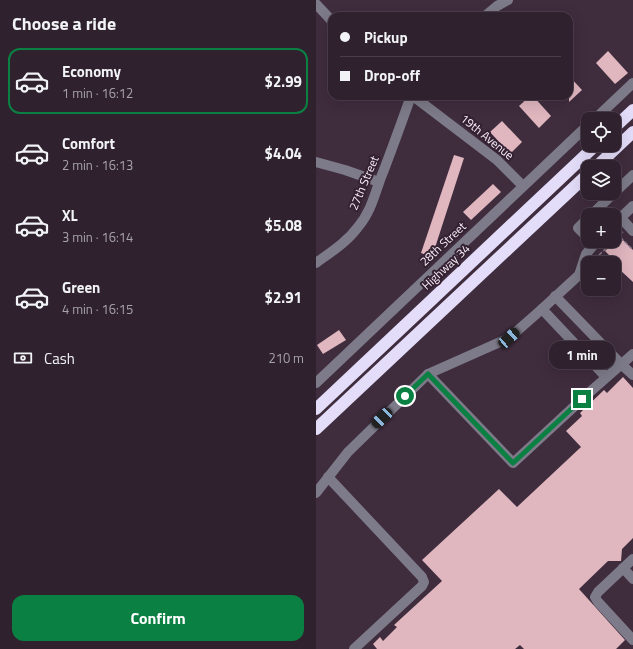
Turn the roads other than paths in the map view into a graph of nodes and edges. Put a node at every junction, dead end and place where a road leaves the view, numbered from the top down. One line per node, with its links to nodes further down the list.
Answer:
1 (508, 0): 3 (street)
2 (316, 4): 4 (street)
3 (490, 12)
4 (328, 17)
5 (633, 83): 9 (street)
6 (411, 100): 18 (street, 27th Street)
7 (417, 100): 19 (street, 19th Avenue)
8 (633, 110): 10 (highway)
9 (602, 112)
10 (621, 121)
11 (581, 132): 19 (street, 28th Street)
12 (633, 132): 14 (highway)
13 (589, 152): 34 (highway, Highway 34)
14 (603, 160)
15 (316, 162): 18 (street)
16 (633, 175): 21 (street)
17 (581, 181): 33 (highway)
18 (380, 182): 24 (street, 27th Street)
19 (523, 186): 32 (street, 28th Street)
20 (633, 206): 22 (street)
21 (599, 208)
22 (621, 219)
23 (589, 248): 25 (street)
24 (316, 263)
25 (555, 296): 26 (street); 28 (street)
26 (542, 309): 29 (street); 31 (street)
27 (633, 354): 28 (street)
28 (620, 364): 30 (street); 31 (street)
29 (428, 374): 31 (street); 37 (street)
30 (633, 375)
31 (606, 377)
32 (316, 383)
33 (364, 383): 35 (highway); 36 (highway)
34 (316, 409)
35 (316, 429)
36 (316, 439)
37 (328, 477): 38 (street); 43 (street)
38 (316, 493)
39 (633, 559): 40 (street)
40 (623, 568): 41 (street); 42 (street)
41 (633, 579)
42 (633, 640)
43 (354, 649)

